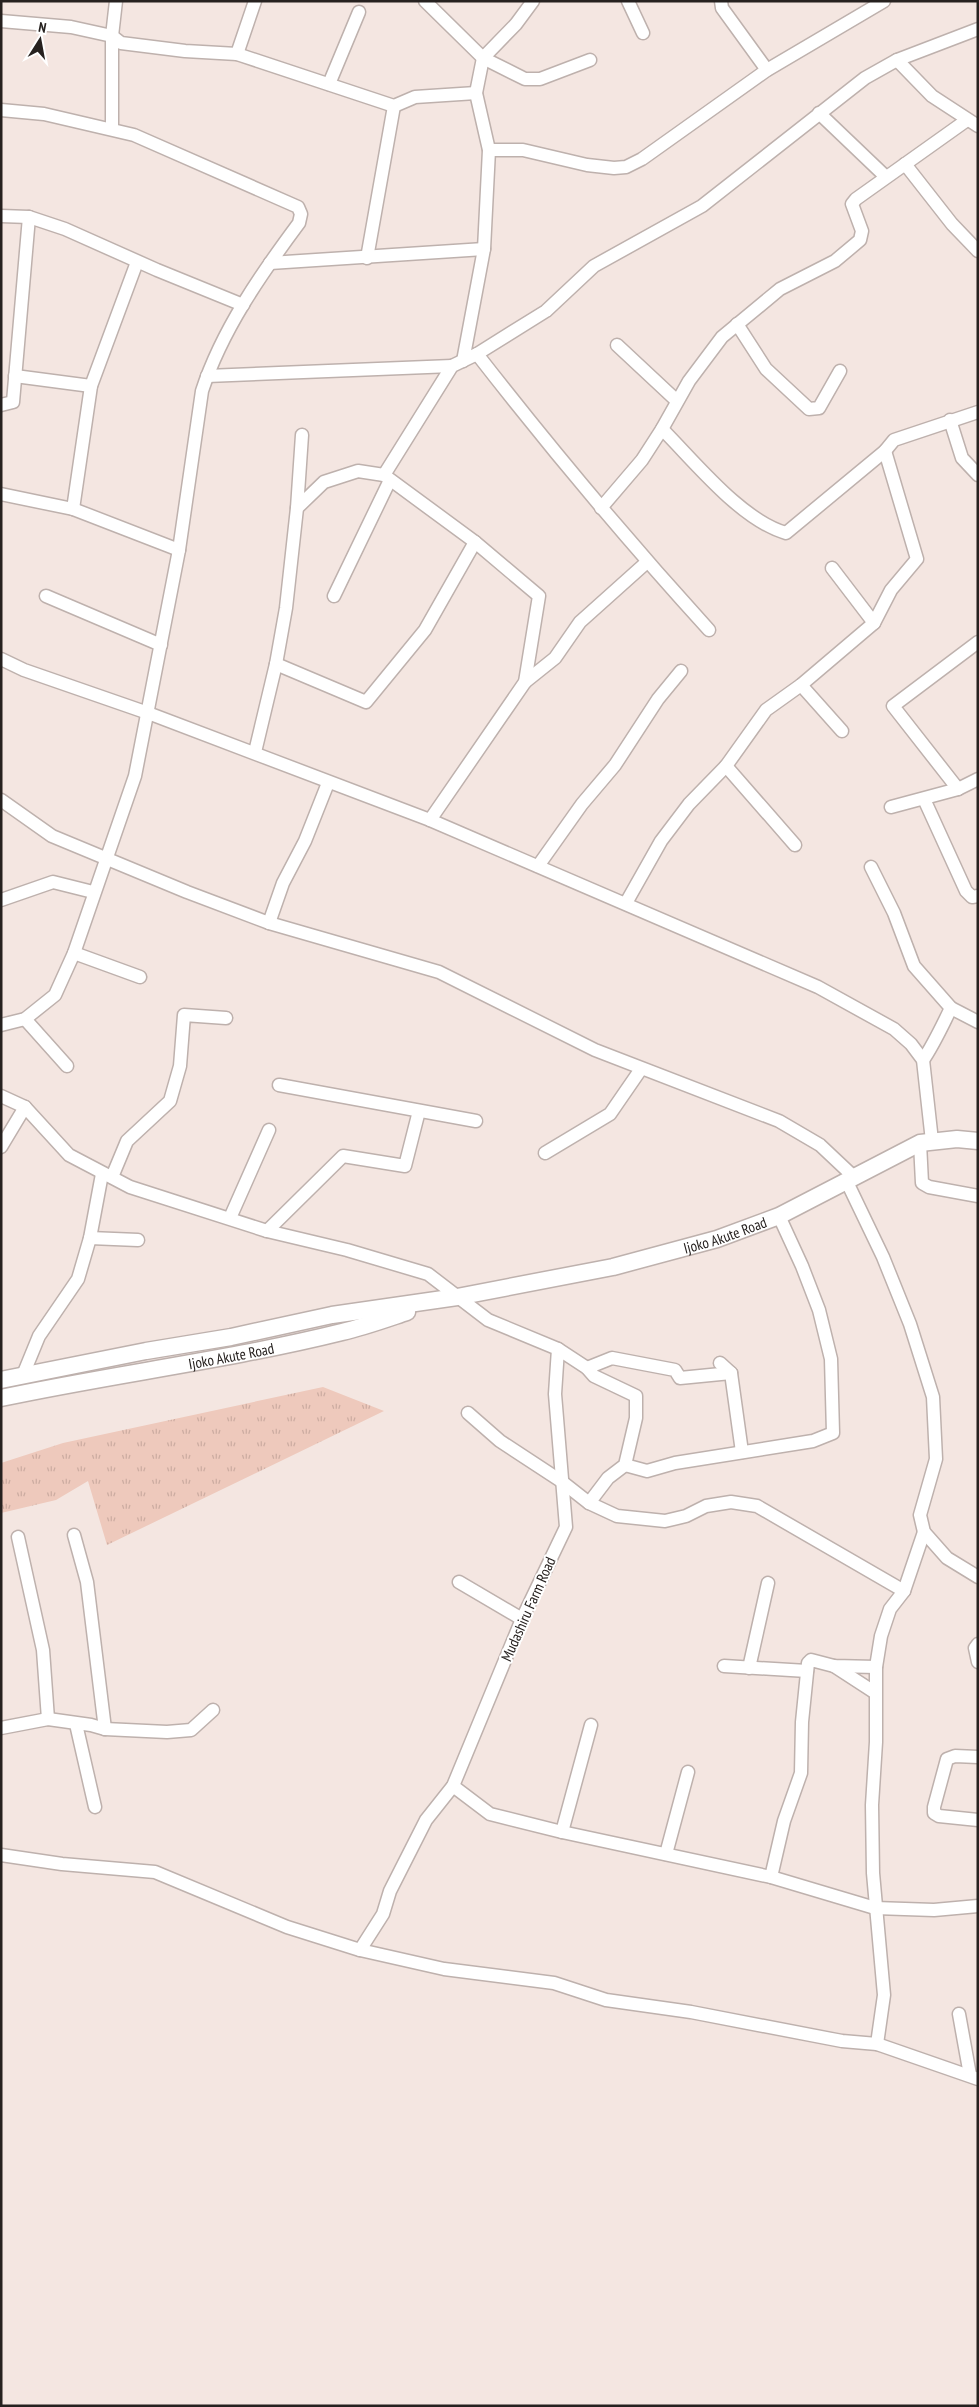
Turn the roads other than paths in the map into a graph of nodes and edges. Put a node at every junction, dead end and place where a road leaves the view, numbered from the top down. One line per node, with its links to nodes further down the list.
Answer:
1 (116, 1): 12 (street)
2 (256, 1): 13 (street)
3 (425, 1): 14 (street)
4 (534, 1): 14 (street)
5 (628, 1): 11 (street)
6 (721, 1): 17 (street)
7 (884, 1): 17 (street)
8 (359, 12): 18 (street)
9 (1, 21): 12 (street)
10 (978, 29): 16 (street)
11 (644, 33)
12 (112, 36): 13 (street); 24 (street)
13 (237, 54): 18 (street)
14 (483, 58): 15 (street); 19 (street)
15 (590, 60)
16 (897, 60): 22 (street); 23 (street)
17 (767, 70): 25 (street)
18 (329, 84): 20 (street)
19 (476, 93): 20 (street); 25 (street)
20 (394, 106): 32 (street)
21 (1, 110): 24 (street)
22 (819, 113): 27 (street); 38 (street)
23 (972, 123): 26 (street)
24 (112, 128): 34 (street)
25 (489, 150): 30 (street)
26 (905, 164): 27 (street); 31 (street)
27 (885, 176): 36 (street)
28 (1, 216): 29 (street)
29 (29, 217): 33 (street); 41 (street)
30 (484, 249): 32 (street); 39 (street)
31 (978, 251)
32 (367, 258): 34 (street)
33 (138, 262): 35 (street); 43 (street)
34 (270, 263): 35 (street)
35 (243, 305): 42 (street)
36 (737, 324): 40 (street); 44 (street)
37 (617, 345): 44 (street)
38 (477, 354): 39 (street); 55 (street)
39 (458, 363): 42 (street); 52 (street)
40 (840, 371)
41 (15, 376): 43 (street); 45 (street)
42 (207, 376): 58 (street)
43 (92, 386): 56 (street)
44 (677, 400): 48 (street)
45 (1, 405)
46 (978, 412): 47 (street)
47 (950, 420): 50 (street); 51 (street)
48 (662, 429): 50 (street); 55 (street)
49 (302, 435): 54 (street)
50 (885, 451): 63 (street)
51 (978, 475)
52 (387, 478): 54 (street); 57 (street); 62 (street)
53 (1, 494): 56 (street)
54 (297, 508): 68 (street)
55 (601, 508): 59 (street)
56 (73, 509): 58 (street)
57 (475, 542): 68 (street); 70 (street)
58 (180, 550): 66 (street)
59 (647, 562): 64 (street); 70 (street)
60 (832, 568): 63 (street)
61 (46, 596): 66 (street)
62 (334, 596)
63 (874, 623): 71 (street)
64 (709, 630)
65 (978, 642): 78 (street)
66 (161, 645): 72 (street)
67 (1, 659): 72 (street)
68 (276, 664): 74 (street)
69 (681, 671): 85 (street)
70 (525, 682): 82 (street)
71 (801, 685): 73 (street); 75 (street)
72 (148, 713): 74 (street); 84 (street)
73 (842, 731)
74 (255, 752): 77 (street)
75 (726, 766): 83 (street); 90 (street)
76 (978, 779): 78 (street)
77 (328, 783): 82 (street); 91 (street)
78 (958, 789): 79 (street)
79 (924, 799): 81 (street); 88 (street)
80 (1, 800): 84 (street)
81 (891, 807)
82 (430, 820): 85 (street)
83 (795, 845)
84 (107, 858): 87 (street); 91 (street)
85 (538, 866): 90 (street)
86 (871, 867): 94 (street)
87 (93, 892): 89 (street); 92 (street)
88 (978, 896)
89 (1, 900)
90 (626, 904): 99 (street)
91 (269, 923): 101 (street)
92 (74, 953): 93 (street); 96 (street)
93 (140, 978)
94 (951, 1008): 97 (street); 99 (street)
95 (226, 1018): 112 (street)
96 (25, 1019): 98 (street); 100 (street)
97 (978, 1022)
98 (1, 1025)
99 (923, 1060): 109 (street)
100 (67, 1066)
101 (641, 1069): 111 (street); 113 (street)
102 (279, 1085): 105 (street)
103 (1, 1096): 104 (street)
104 (25, 1107): 110 (street); 112 (street)
105 (419, 1111): 106 (street); 117 (street)
106 (476, 1120)
107 (269, 1130): 116 (street)
108 (978, 1141): 109 (main road, Ijoko Akute Road)
109 (926, 1142): 113 (main road, Ijoko Akute Road); 114 (street)
110 (1, 1147)
111 (545, 1153)
112 (107, 1175): 116 (street); 118 (street)
113 (850, 1180): 115 (main road, Ijoko Akute Road); 133 (street)
114 (978, 1196)
115 (779, 1216): 120 (main road, Ijoko Akute Road); 129 (street)
116 (230, 1218): 117 (street)
117 (267, 1231): 120 (street)
118 (90, 1238): 119 (street); 125 (street)
119 (138, 1240)
120 (457, 1297): 121 (street); 125 (main road, Ijoko Akute Road); 127 (main road, Ijoko Akute Road)
121 (558, 1349): 123 (street); 131 (street, Mudashiru Farm Road)
122 (720, 1363): 124 (street)
123 (587, 1368): 124 (street); 130 (street)
124 (731, 1373): 129 (street)
125 (23, 1375): 126 (main road, Ijoko Akute Road)
126 (1, 1380)
127 (1, 1398)
128 (468, 1413): 131 (street)
129 (742, 1452): 130 (street)
130 (626, 1466): 132 (street)
131 (561, 1481): 132 (street); 140 (street, Mudashiru Farm Road)
132 (589, 1503): 139 (street)
133 (924, 1532): 136 (street); 139 (street)
134 (74, 1535): 154 (street)
135 (18, 1538): 150 (street)
136 (976, 1572)
137 (459, 1582): 140 (street)
138 (768, 1583): 146 (street)
139 (904, 1592): 145 (street)
140 (522, 1619): 157 (street, Mudashiru Farm Road)
141 (978, 1644): 142 (street)
142 (978, 1662)
143 (724, 1666): 146 (street)
144 (834, 1666): 145 (street); 147 (street); 148 (street)
145 (876, 1667): 148 (street)
146 (749, 1668): 147 (street)
147 (807, 1671): 163 (street)
148 (874, 1692): 165 (street)
149 (213, 1710): 154 (street)
150 (48, 1719): 151 (street); 153 (street)
151 (76, 1724): 154 (street); 158 (street)
152 (591, 1725): 160 (street)
153 (1, 1728)
154 (105, 1729)
155 (978, 1757): 159 (street)
156 (688, 1772): 161 (street)
157 (454, 1786): 160 (street); 166 (street, Mudashiru Farm Road)
158 (94, 1807)
159 (978, 1820)
160 (562, 1832): 161 (street)
161 (666, 1854): 163 (street)
162 (1, 1855): 166 (street)
163 (771, 1877): 165 (street)
164 (978, 1906): 165 (street)
165 (875, 1908): 168 (street)
166 (360, 1950): 168 (street)
167 (959, 2014): 169 (street)
168 (877, 2044): 169 (street)
169 (974, 2077)

